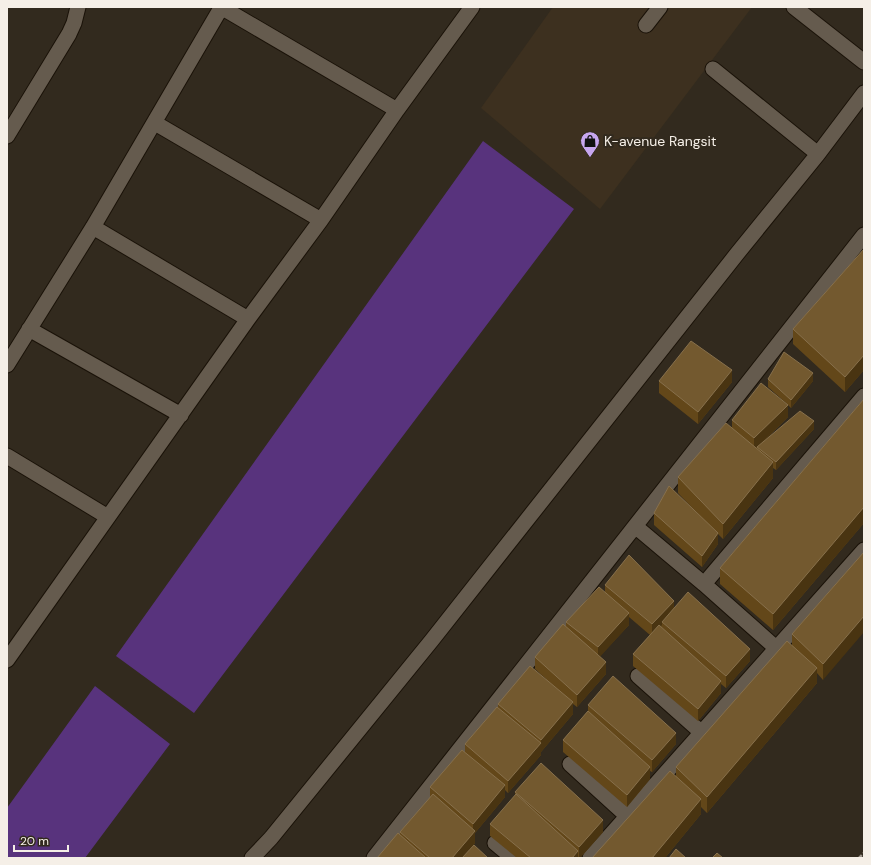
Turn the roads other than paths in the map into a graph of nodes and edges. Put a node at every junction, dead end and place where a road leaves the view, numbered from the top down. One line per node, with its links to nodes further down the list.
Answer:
1 (78, 7): 12 (street)
2 (221, 7): 10 (street); 11 (street)
3 (472, 7): 10 (street)
4 (660, 7): 6 (street)
5 (794, 7): 7 (street)
6 (646, 25)
7 (864, 62)
8 (713, 69): 13 (street)
9 (864, 93): 13 (street)
10 (397, 110): 14 (street)
11 (155, 123): 14 (street); 15 (street)
12 (7, 136)
13 (818, 154): 35 (street)
14 (321, 220): 17 (street)
15 (93, 227): 17 (street); 18 (street)
16 (864, 235): 25 (street)
17 (248, 319): 22 (street)
18 (26, 332): 19 (street); 20 (street); 22 (street)
19 (7, 339)
20 (7, 365)
21 (864, 396): 27 (street)
22 (181, 414): 24 (street)
23 (7, 456): 24 (street)
24 (108, 517): 29 (street)
25 (636, 526): 27 (street); 36 (street)
26 (864, 550): 28 (street)
27 (704, 584): 28 (street)
28 (776, 648): 31 (street)
29 (7, 660)
30 (638, 676): 31 (street)
31 (702, 733): 33 (street)
32 (570, 764): 33 (street)
33 (627, 816): 38 (street)
34 (495, 843): 37 (street)
35 (252, 858)
36 (374, 858)
37 (513, 858)
38 (590, 858)

